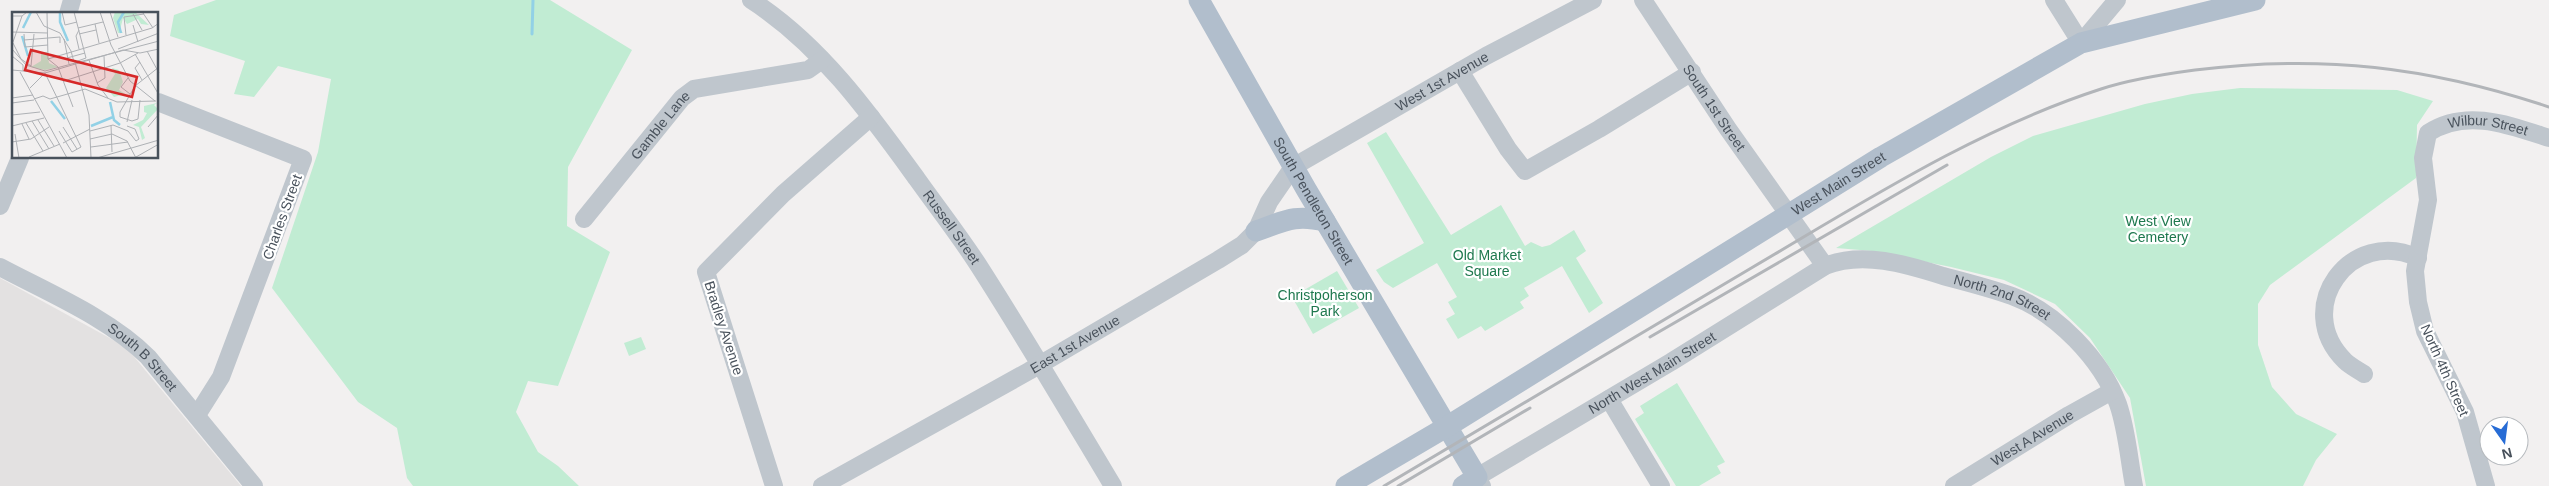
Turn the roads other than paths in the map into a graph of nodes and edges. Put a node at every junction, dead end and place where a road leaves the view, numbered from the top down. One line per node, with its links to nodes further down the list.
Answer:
1 (751, 0): 9 (street, Russell Street)
2 (1199, 0): 17 (main road, South Pendleton Street)
3 (1593, 0): 10 (street, West 1st Avenue)
4 (1643, 0): 11 (street, South 1st Street)
5 (2054, 0): 8 (street)
6 (2117, 0): 8 (street)
7 (2255, 0): 8 (main road, West Main Street)
8 (2081, 43): 19 (main road, West Main Street)
9 (822, 60): 13 (street, Russell Street); 20 (street, Gamble Lane)
10 (1460, 71): 11 (street); 17 (street, West 1st Avenue)
11 (1692, 72): 19 (street, South 1st Street)
12 (159, 102): 30 (street, Charles Street)
13 (870, 116): 26 (street, Russell Street); 34 (street, Bradley Avenue)
14 (2428, 134): 15 (street, Wilbur Street); 23 (street, North 4th Street)
15 (2549, 138)
16 (20, 159): 18 (street)
17 (1293, 166): 21 (main road, South Pendleton Street); 22 (street, East 1st Avenue)
18 (0, 206)
19 (1788, 214): 24 (street); 31 (main road, West Main Street)
20 (584, 220)
21 (1325, 221): 22 (main road); 31 (main road, South Pendleton Street)
22 (1256, 231): 26 (street, East 1st Avenue)
23 (2418, 258): 27 (street); 41 (street, North 4th Street)
24 (1825, 266): 28 (street, North 2nd Street); 29 (street, North West Main Street)
25 (0, 268): 30 (street, South B Street)
26 (1039, 364): 35 (street, East 1st Avenue); 36 (street, Russell Street)
27 (2364, 374)
28 (2112, 391): 39 (street, West A Avenue); 40 (street, North 2nd Street)
29 (1609, 399): 32 (street, North West Main Street); 38 (street)
30 (197, 416): 33 (street, South B Street)
31 (1448, 426): 32 (main road, South Pendleton Street); 37 (main road, West Main Street)
32 (1474, 483)
33 (254, 486)
34 (774, 486)
35 (822, 486)
36 (1113, 486)
37 (1346, 486)
38 (1661, 486)
39 (1954, 486)
40 (2134, 486)
41 (2486, 486)

